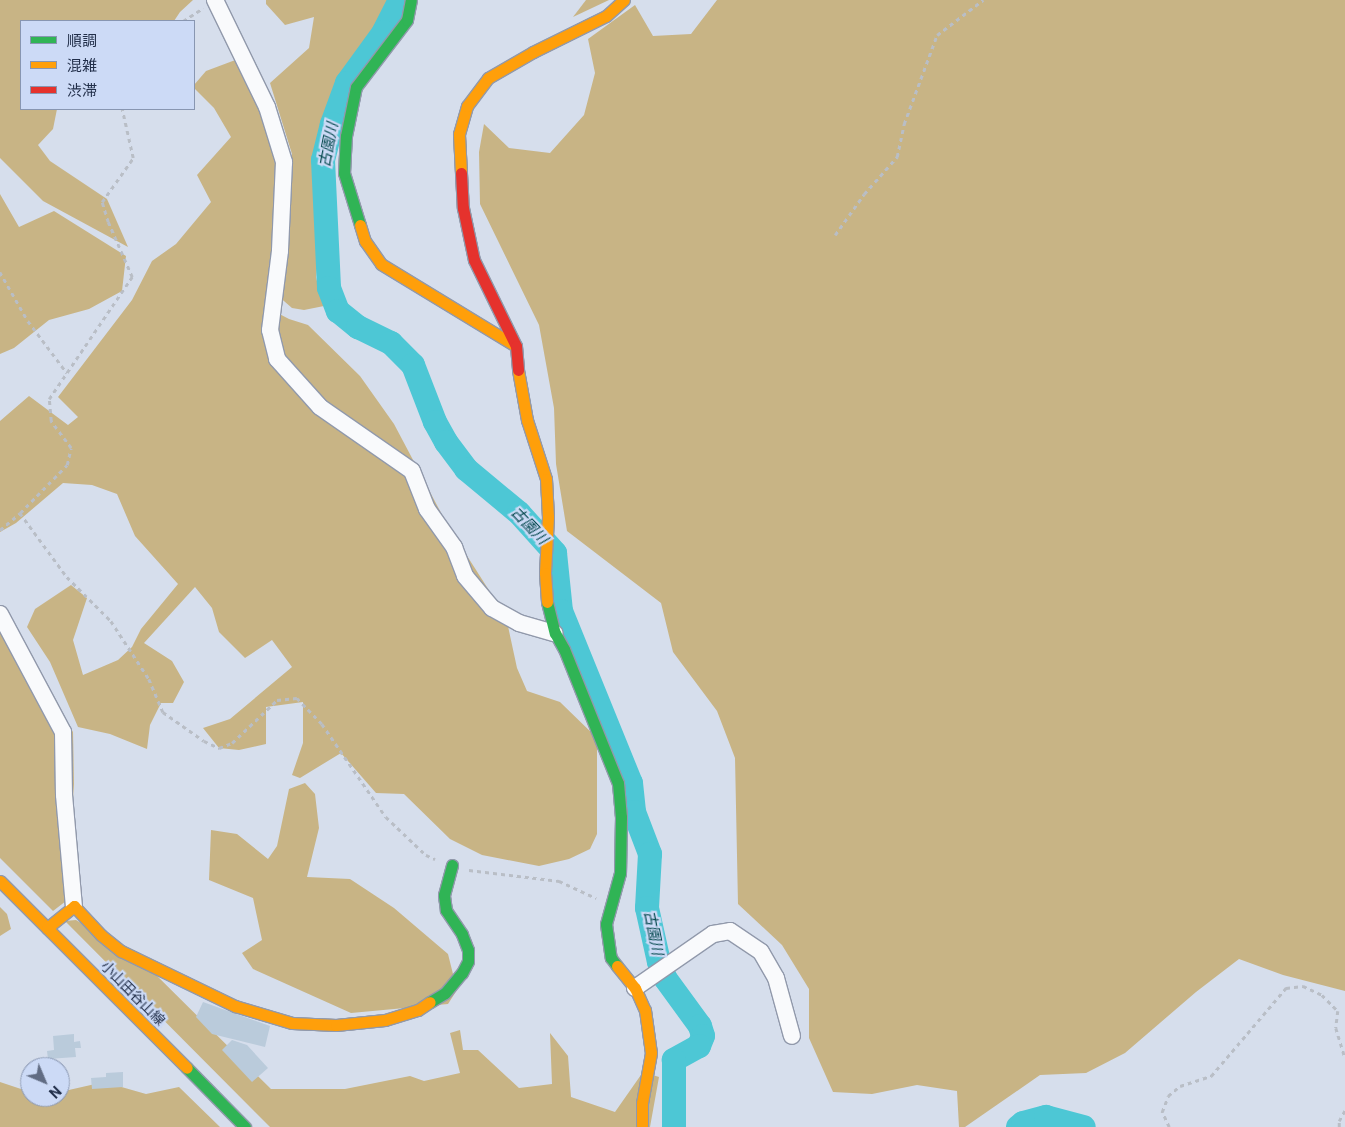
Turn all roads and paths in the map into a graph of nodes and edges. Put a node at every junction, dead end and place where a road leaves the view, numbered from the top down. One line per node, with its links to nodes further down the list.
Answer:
1 (215, 0): 5 (path); 14 (street)
2 (411, 0): 9 (street)
3 (624, 0): 9 (street)
4 (982, 0): 7 (path)
5 (185, 20)
6 (122, 110): 10 (path)
7 (835, 235)
8 (0, 272): 10 (path)
9 (516, 346): 14 (street)
10 (67, 373): 11 (path)
11 (20, 513): 12 (path); 15 (path)
12 (0, 530)
13 (0, 614): 18 (street)
14 (555, 633): 17 (street)
15 (452, 865): 17 (path); 18 (street)
16 (0, 881): 19 (street, 小山田谷山線)
17 (611, 905): 20 (street)
18 (74, 906): 19 (street)
19 (47, 928): 24 (street, 小山田谷山線)
20 (634, 988): 21 (street); 25 (street)
21 (792, 1036)
22 (1345, 1058): 26 (path)
23 (1345, 1110): 27 (path)
24 (245, 1127)
25 (642, 1127)
26 (1169, 1127)
27 (1339, 1127)

